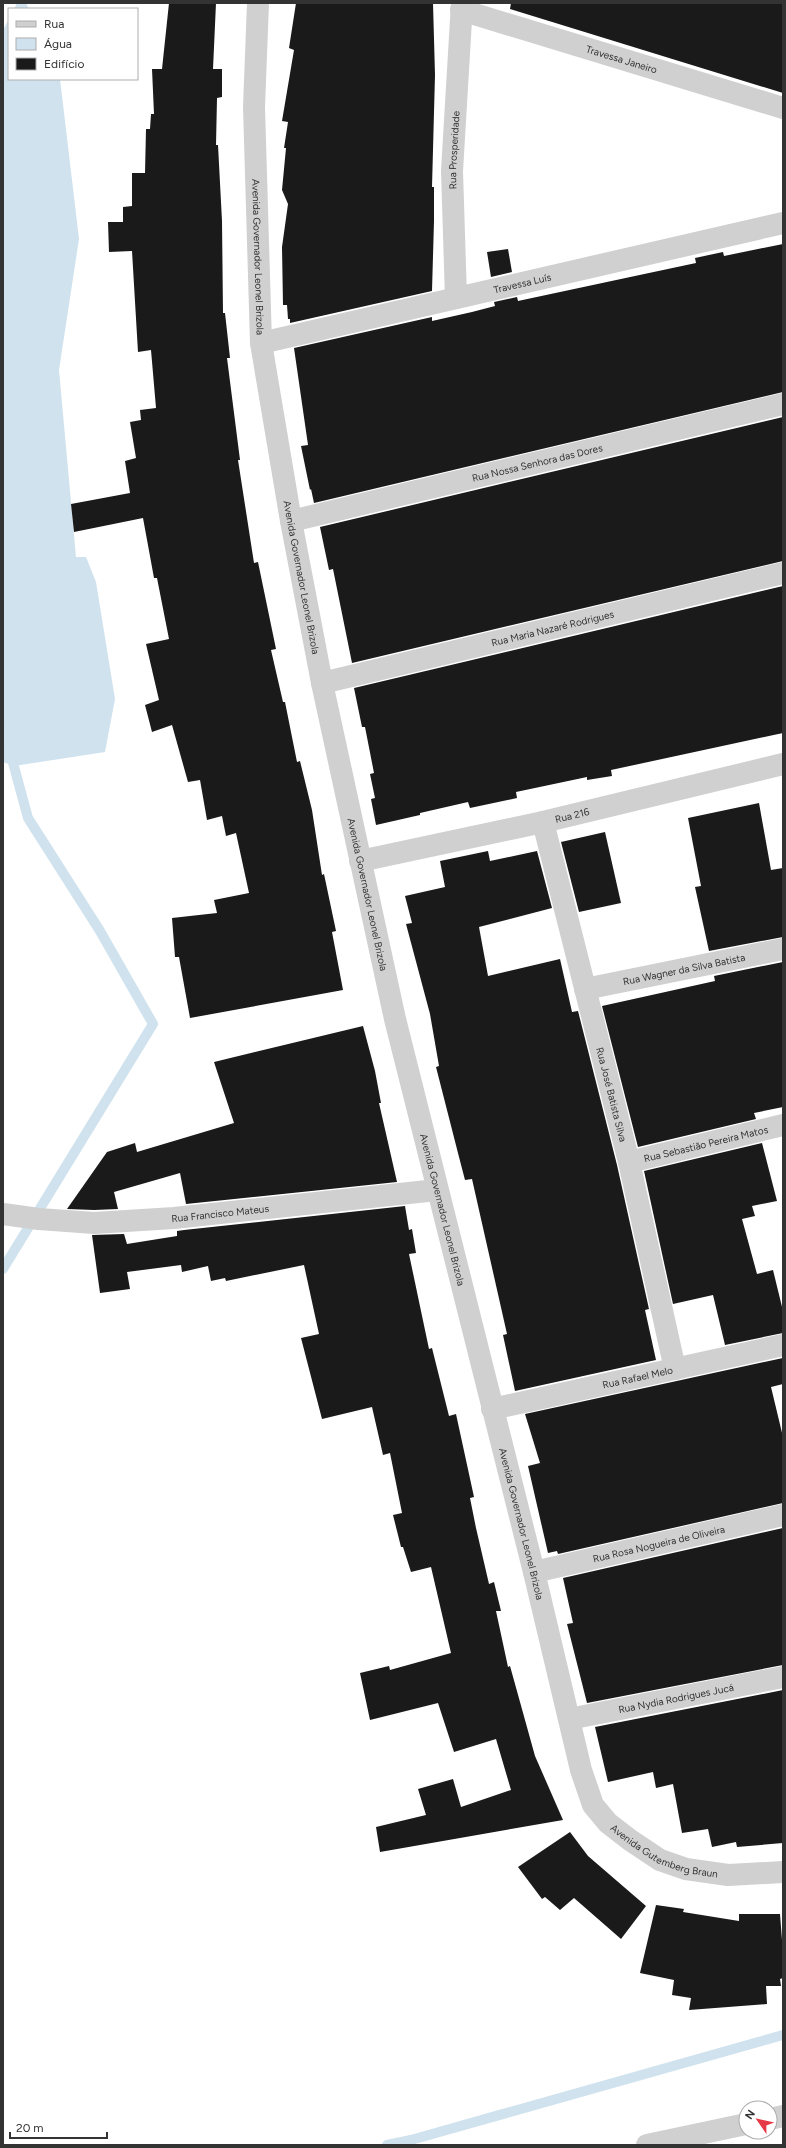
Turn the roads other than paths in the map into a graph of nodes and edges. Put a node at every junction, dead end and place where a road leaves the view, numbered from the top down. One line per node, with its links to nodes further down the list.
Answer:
1 (258, 3): 6 (street, Avenida Governador Leonel Brizola)
2 (461, 7): 3 (street, Travessa Janeiro); 5 (street, Rua Prosperidade)
3 (783, 108)
4 (783, 223): 5 (street, Travessa Luís)
5 (456, 298): 6 (street, Travessa Luís)
6 (261, 344): 8 (street, Avenida Governador Leonel Brizola)
7 (783, 404): 8 (street, Rua Nossa Senhora das Dores)
8 (291, 521): 10 (street, Avenida Governador Leonel Brizola)
9 (783, 573): 10 (street, Rua Maria Nazaré Rodrigues)
10 (322, 683): 13 (street, Avenida Governador Leonel Brizola)
11 (783, 764): 12 (street, Rua 216)
12 (543, 822): 13 (street, Rua 216); 15 (street, Rua José Batista Silva)
13 (360, 861): 18 (street, Avenida Governador Leonel Brizola)
14 (783, 949): 15 (street, Rua Wagner da Silva Batista)
15 (585, 989): 17 (street, Rua José Batista Silva)
16 (783, 1125): 17 (street, Rua Sebastião Pereira Matos)
17 (629, 1162): 21 (street, Rua José Batista Silva)
18 (437, 1190): 19 (street, Rua Francisco Mateus); 22 (street, Avenida Governador Leonel Brizola)
19 (3, 1214)
20 (783, 1345): 21 (street, Rua Rafael Melo)
21 (675, 1369): 22 (street, Rua Rafael Melo)
22 (492, 1409): 24 (street, Avenida Governador Leonel Brizola)
23 (783, 1515): 24 (street, Rua Rosa Nogueira de Oliveira)
24 (534, 1572): 26 (street, Avenida Governador Leonel Brizola)
25 (783, 1677): 26 (street, Rua Nydia Rodrigues Jucá)
26 (569, 1719): 27 (street, Avenida Governador Leonel Brizola)
27 (581, 1770): 28 (street, Avenida Gutemberg Braun)
28 (783, 1872)
29 (738, 2126): 30 (street)
30 (647, 2145)

